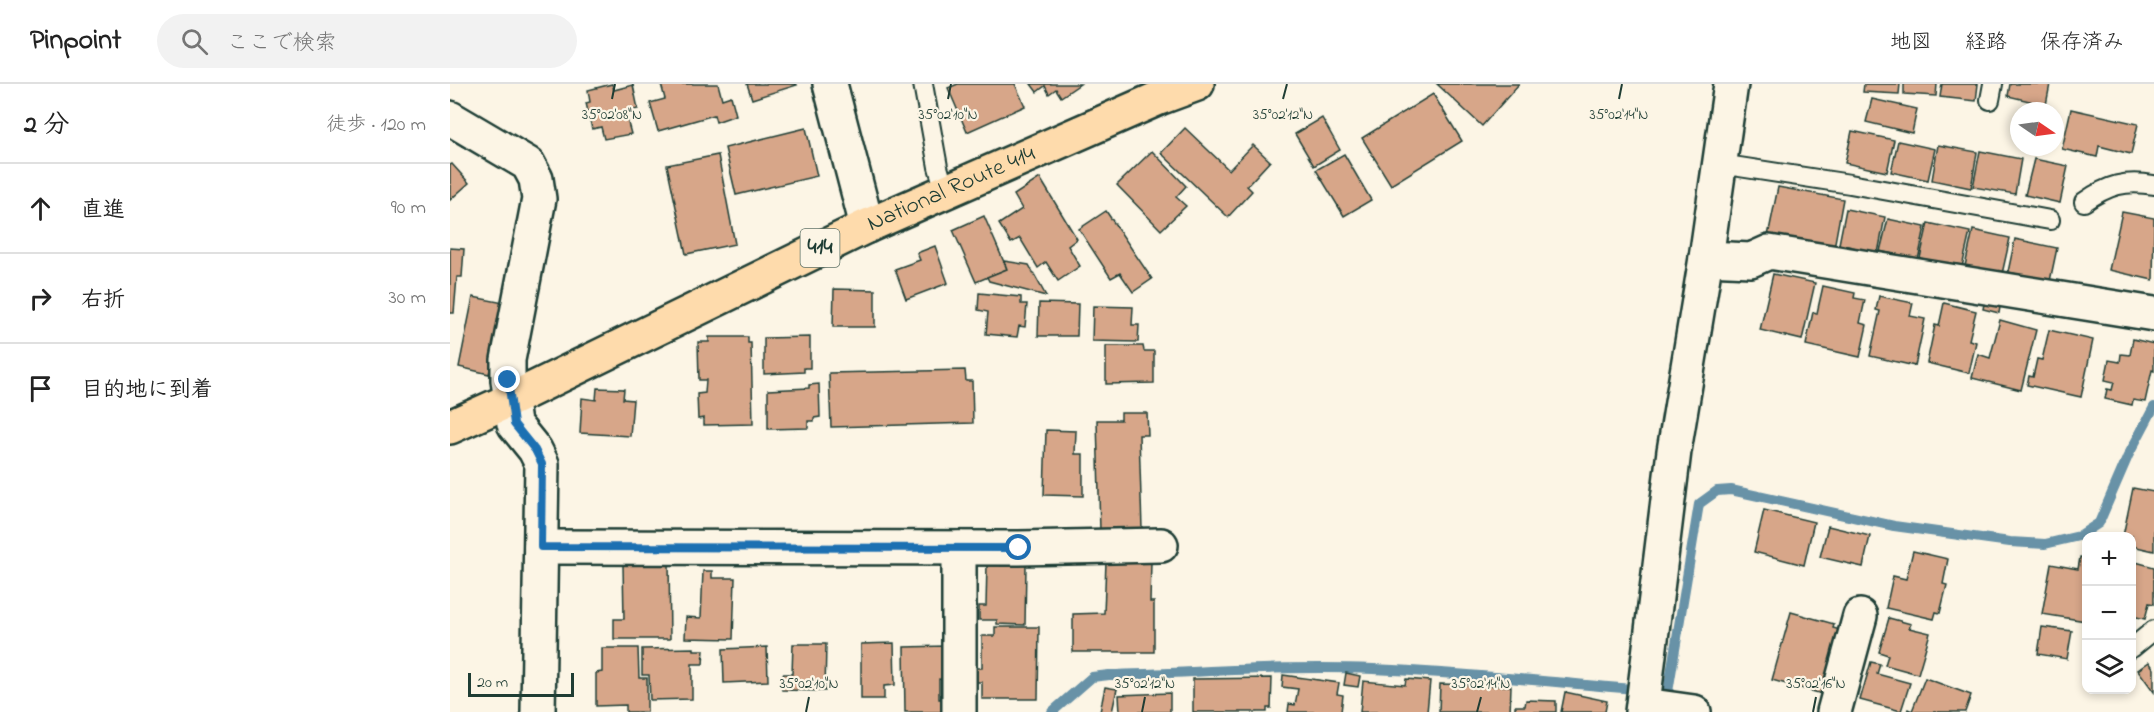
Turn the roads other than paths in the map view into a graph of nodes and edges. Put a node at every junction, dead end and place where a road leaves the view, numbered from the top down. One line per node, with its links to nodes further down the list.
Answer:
1 (830, 84): 12 (street)
2 (923, 84): 9 (lane)
3 (1197, 84): 5 (highway, National Route 414 / 414)
4 (1731, 84): 7 (street)
5 (1157, 91): 9 (highway, National Route 414 / 414)
6 (450, 118): 15 (street)
7 (1719, 164): 11 (lane); 13 (street)
8 (2154, 185): 10 (lane)
9 (945, 191): 12 (highway, National Route 414 / 414)
10 (2084, 201)
11 (2050, 220)
12 (867, 225): 15 (highway, National Route 414 / 414)
13 (1706, 258): 14 (street); 23 (street)
14 (2154, 314)
15 (510, 400): 16 (highway, National Route 414 / 414); 18 (street)
16 (450, 427)
17 (1161, 545): 19 (street)
18 (541, 547): 19 (street); 24 (street)
19 (958, 548): 25 (street)
20 (1860, 616): 27 (street)
21 (2154, 630): 22 (lane)
22 (2136, 645)
23 (1643, 709): 26 (street)
24 (538, 712)
25 (959, 712)
26 (1694, 712)
27 (1834, 712)

